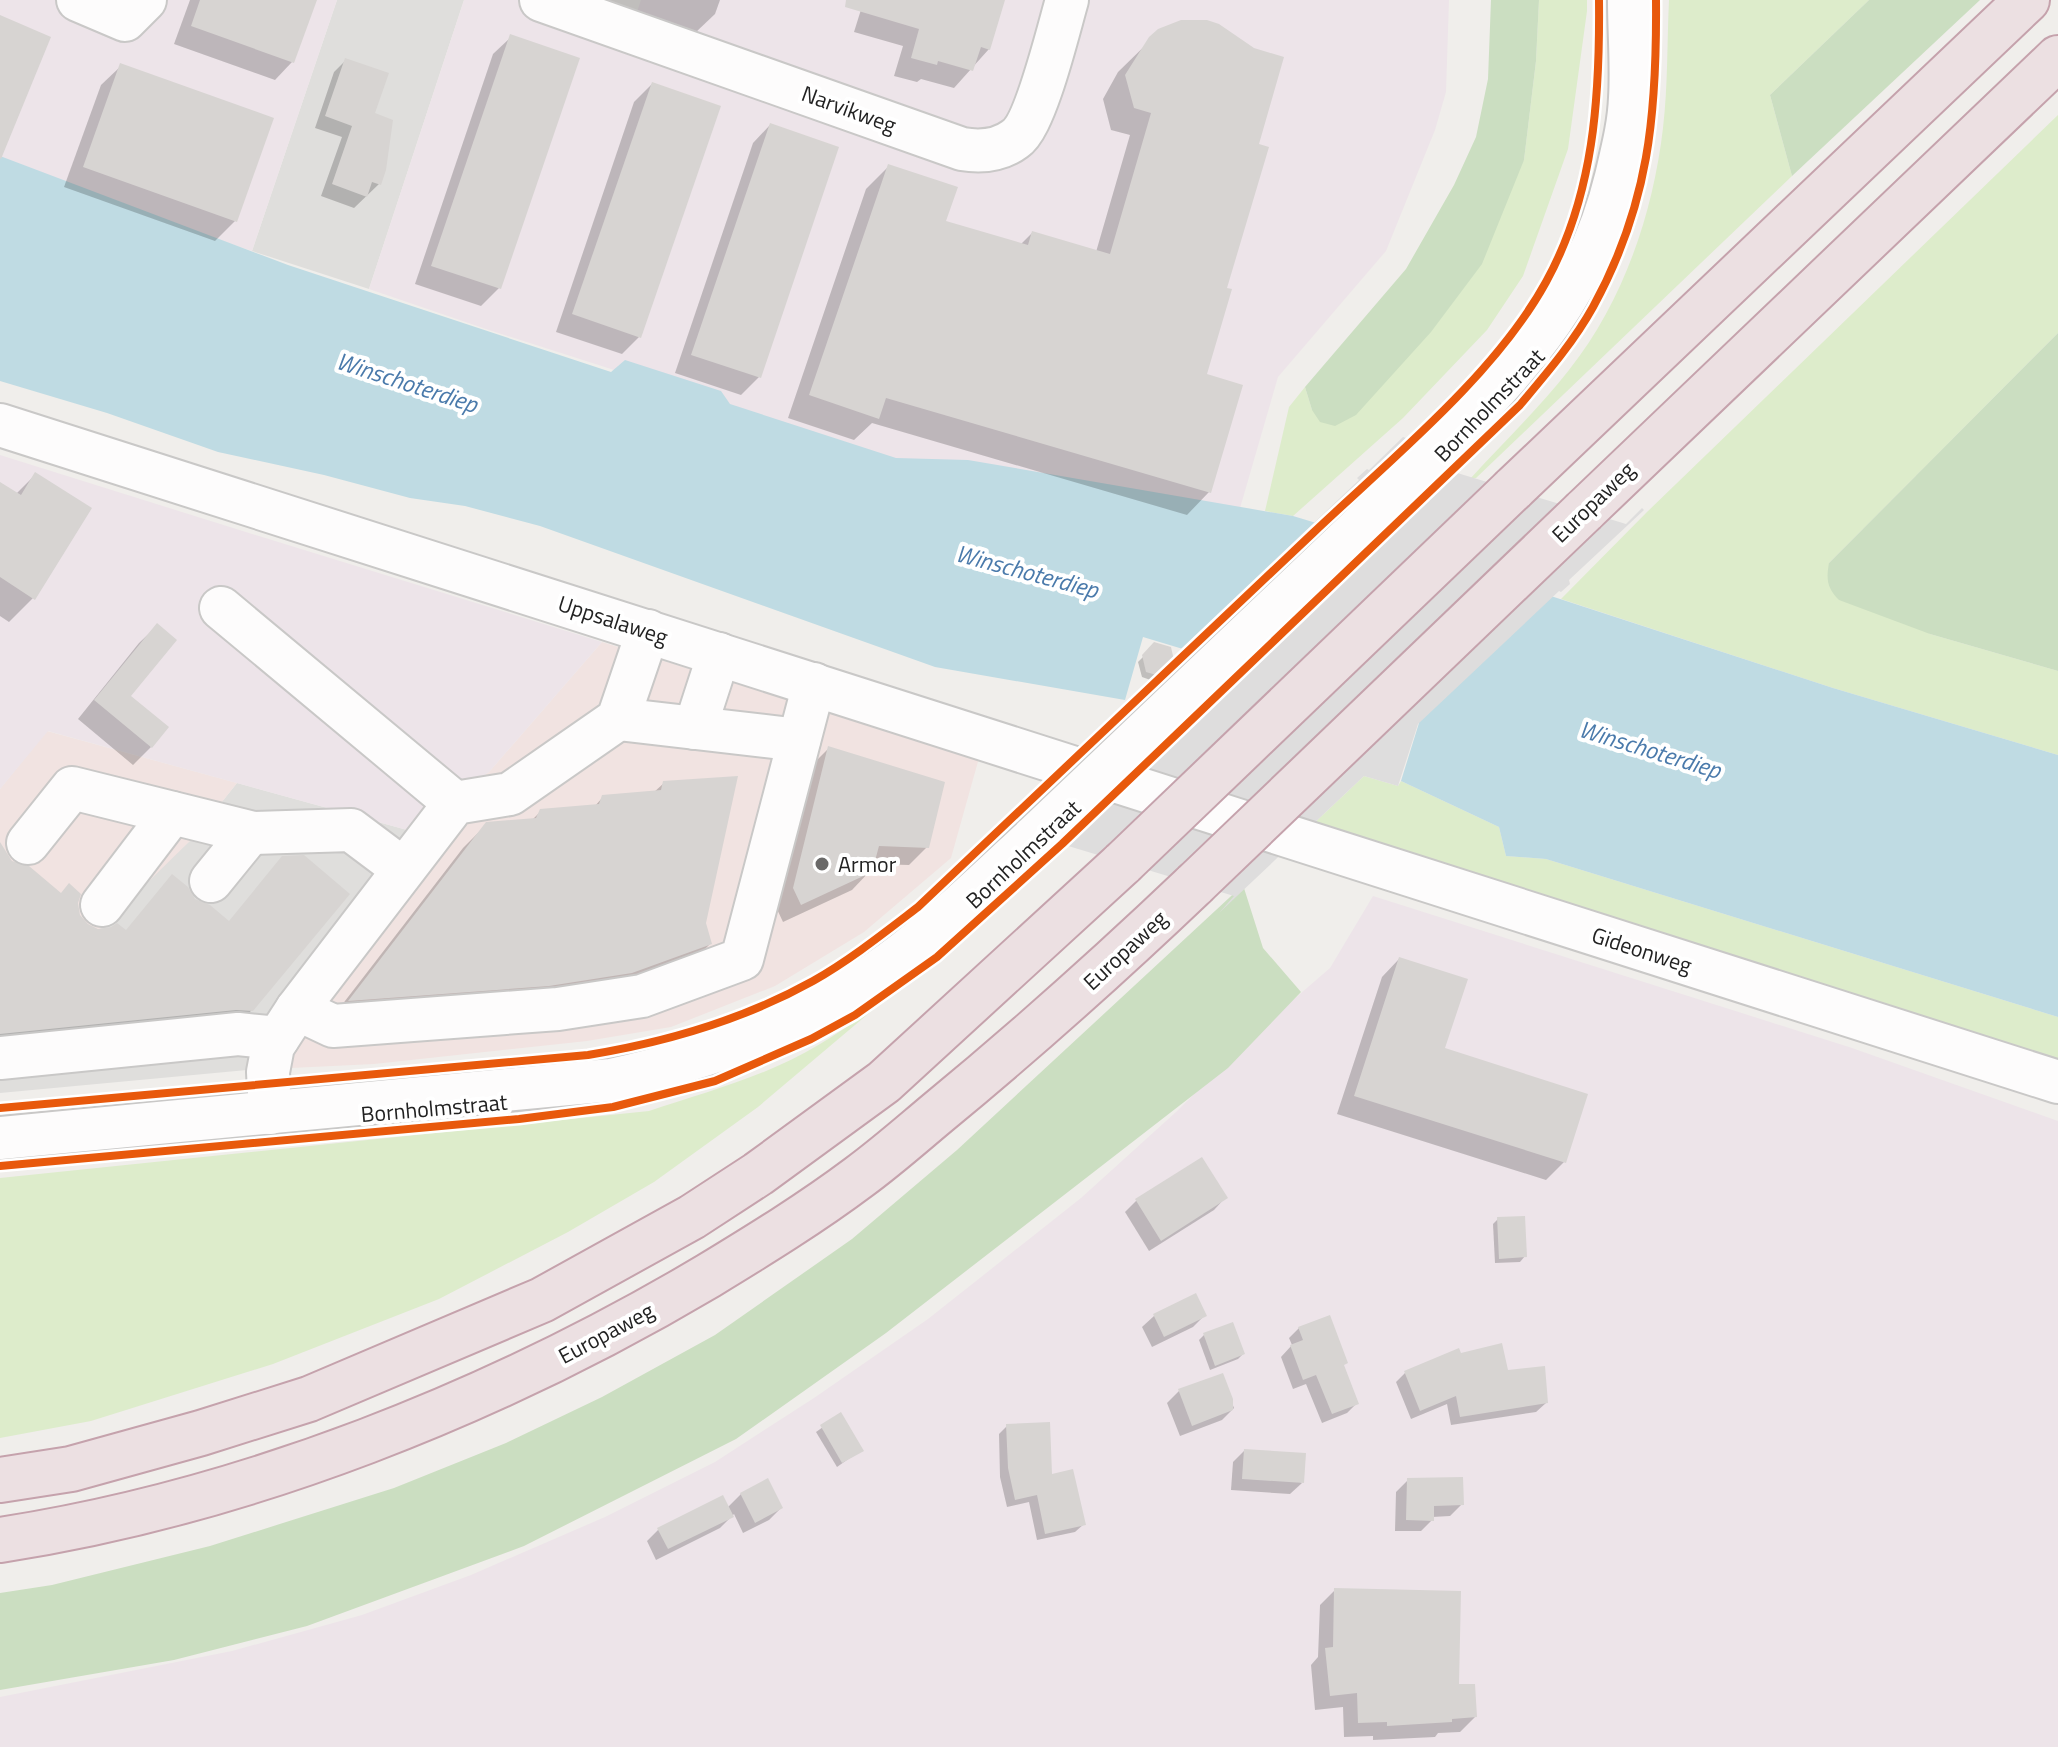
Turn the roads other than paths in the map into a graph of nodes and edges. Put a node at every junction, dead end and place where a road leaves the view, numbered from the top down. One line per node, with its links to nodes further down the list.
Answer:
1 (78, 0): 2 (street)
2 (145, 0)
3 (541, 0): 4 (street, Narvikweg)
4 (1067, 0)
5 (1629, 0): 27 (street, Bornholmstraat, bridge)
6 (2027, 0): 29 (highway, bridge)
7 (2058, 58): 30 (highway, Europaweg, bridge)
8 (0, 425): 10 (street, Uppsalaweg)
9 (221, 608): 16 (street)
10 (648, 631): 11 (street, Uppsalaweg); 13 (street)
11 (719, 654): 12 (street, Uppsalaweg); 14 (street)
12 (814, 684): 15 (street); 18 (street, Uppsalaweg)
13 (618, 719): 14 (street); 16 (street)
14 (695, 728): 15 (street)
15 (799, 740): 24 (street)
16 (455, 803): 21 (street)
17 (172, 813): 19 (street); 20 (street); 23 (street)
18 (1226, 817): 26 (street, Gideonweg)
19 (250, 833): 21 (street); 22 (street)
20 (28, 843)
21 (403, 869): 24 (street)
22 (211, 881)
23 (102, 905)
24 (288, 1024): 25 (street); 27 (street)
25 (0, 1058)
26 (2058, 1082)
27 (270, 1113): 28 (street, Bornholmstraat)
28 (0, 1138)
29 (0, 1480)
30 (0, 1540)

